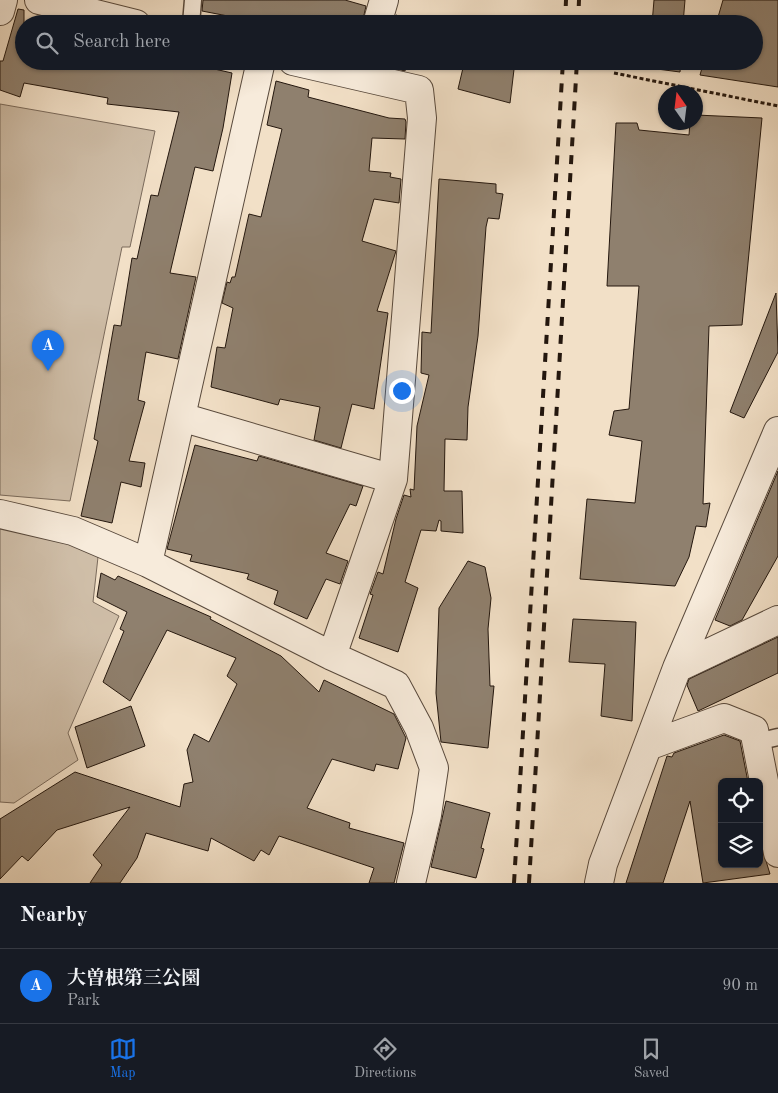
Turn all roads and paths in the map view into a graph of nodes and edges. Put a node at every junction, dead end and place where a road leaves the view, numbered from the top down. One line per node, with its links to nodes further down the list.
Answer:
1 (4, 0): 5 (street)
2 (39, 0): 6 (street)
3 (193, 0): 7 (lane)
4 (384, 0): 8 (street)
5 (0, 11)
6 (100, 15)
7 (192, 15)
8 (380, 15)
9 (259, 70): 13 (street)
10 (367, 70): 15 (street)
11 (614, 72): 12 (path)
12 (778, 106)
13 (181, 417): 15 (street); 17 (street)
14 (778, 431): 20 (street)
15 (392, 479): 19 (street)
16 (0, 514): 17 (street)
17 (148, 563): 19 (street)
18 (778, 620): 20 (street)
19 (332, 656): 24 (street)
20 (677, 668): 22 (street)
21 (767, 739): 22 (street); 23 (street)
22 (648, 746): 25 (street)
23 (778, 852)
24 (410, 883)
25 (599, 883)

